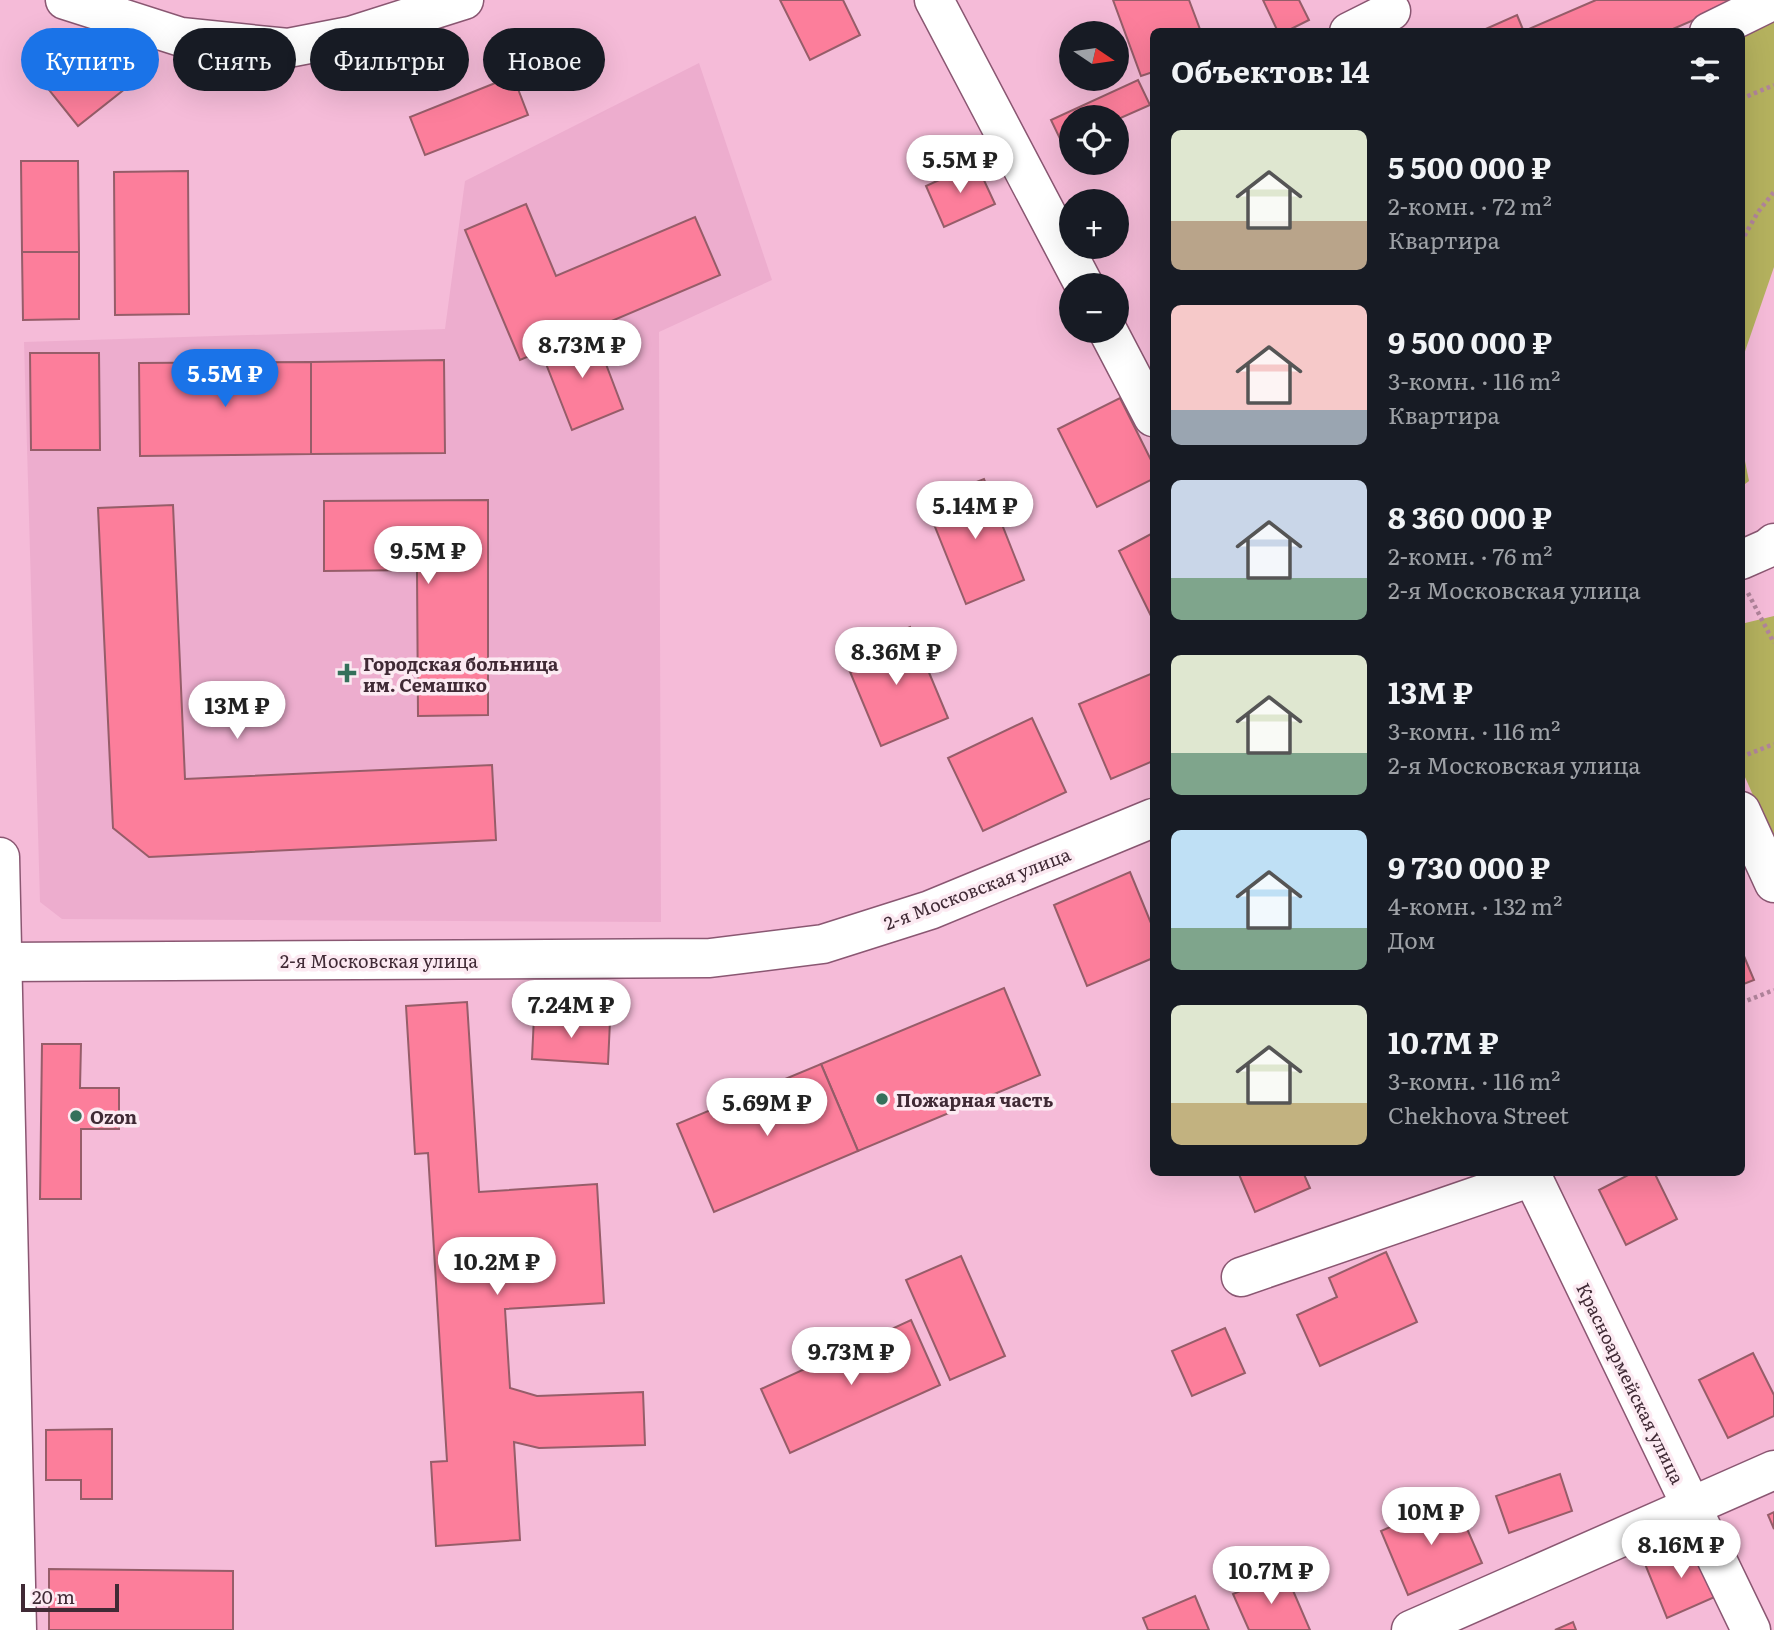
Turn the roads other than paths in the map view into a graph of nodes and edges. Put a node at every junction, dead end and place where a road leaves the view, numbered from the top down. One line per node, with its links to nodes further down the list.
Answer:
1 (65, 0): 2 (street)
2 (464, 0)
3 (934, 0): 8 (street)
4 (1774, 0): 7 (street)
5 (1391, 11): 6 (street)
6 (1357, 28)
7 (1717, 28)
8 (1078, 273)
9 (1114, 343): 10 (street)
10 (1150, 411)
11 (1150, 819): 15 (street, 2-я Московская улица)
12 (1745, 820): 14 (street)
13 (0, 857): 15 (street)
14 (1774, 883)
15 (1, 962): 21 (street)
16 (1528, 1176): 18 (street)
17 (1531, 1176): 20 (street, Красноармейская улица)
18 (1241, 1277)
19 (1774, 1470): 20 (street)
20 (1690, 1508): 22 (street); 23 (street, Красноармейская улица)
21 (17, 1630)
22 (1411, 1630)
23 (1751, 1630)

